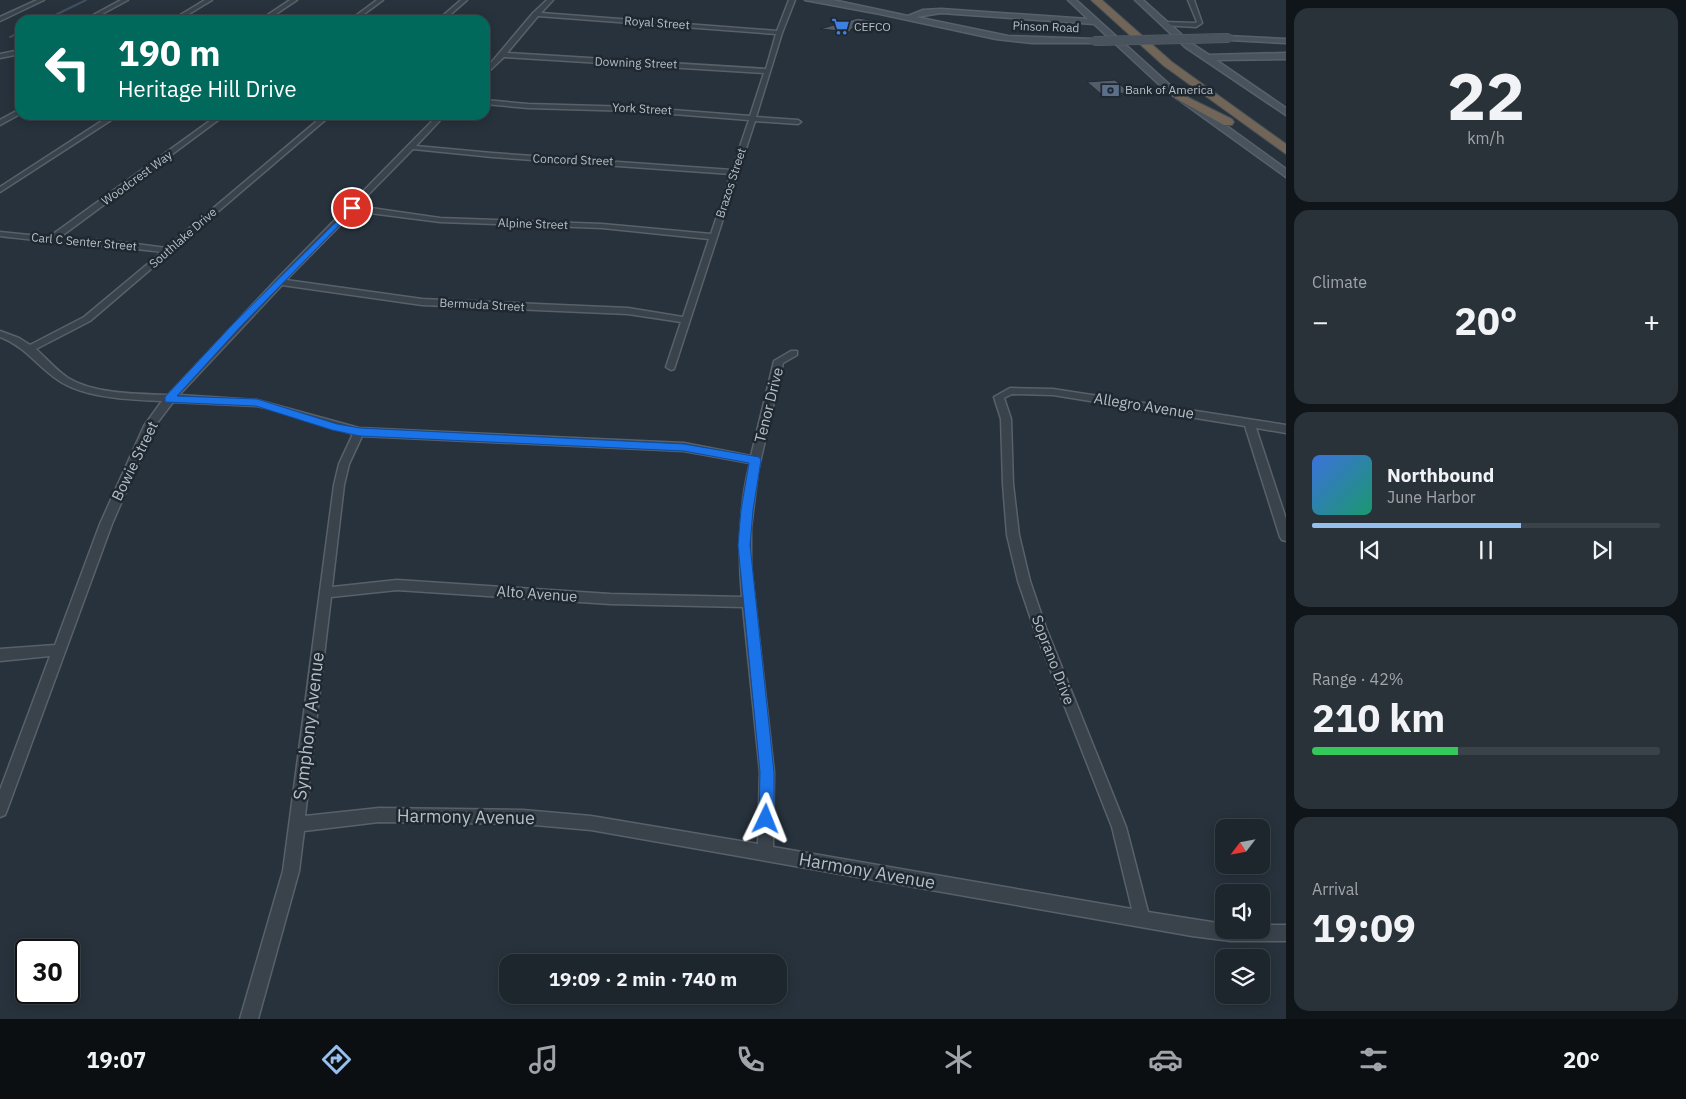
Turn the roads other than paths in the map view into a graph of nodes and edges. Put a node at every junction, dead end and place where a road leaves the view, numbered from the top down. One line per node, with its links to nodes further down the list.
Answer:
1 (41, 0): 23 (street)
2 (125, 0): 16 (street)
3 (209, 0): 17 (street)
4 (294, 0): 18 (street)
5 (380, 0): 19 (street)
6 (464, 0): 20 (street)
7 (550, 0): 14 (street)
8 (792, 0): 27 (street, Brazos Street)
9 (809, 0): 15 (main road, Pinson Road)
10 (1072, 0): 24 (main road)
11 (1096, 0): 49 (highway)
12 (1139, 0): 25 (main road)
13 (1191, 0): 25 (street)
14 (535, 14): 27 (street, Royal Street); 31 (street)
15 (896, 14): 21 (main road); 22 (main road, Pinson Road)
16 (96, 15)
17 (184, 15)
18 (271, 15)
19 (359, 15)
20 (447, 15)
21 (988, 15): 22 (main road); 24 (main road)
22 (910, 17): 28 (main road, Pinson Road, bridge)
23 (0, 19)
24 (1095, 22): 37 (main road)
25 (1164, 24): 34 (main road)
26 (1143, 26): 29 (highway)
27 (779, 33): 36 (street, Brazos Street)
28 (1286, 41)
29 (1171, 50)
30 (15, 53): 32 (street)
31 (504, 55): 35 (street); 36 (street, Downing Street)
32 (0, 56)
33 (1286, 56): 34 (main road)
34 (1206, 58): 39 (main road)
35 (490, 68)
36 (768, 71): 41 (street, Brazos Street)
37 (1179, 96): 50 (highway); 52 (main road)
38 (490, 102): 41 (street, York Street)
39 (1286, 112)
40 (15, 114): 47 (street)
41 (753, 118): 46 (street, York Street); 51 (street, Brazos Street)
42 (108, 120): 53 (street)
43 (215, 120): 57 (street, Woodcrest Way)
44 (322, 120): 58 (street, Southlake Drive)
45 (437, 120): 48 (street, Bowie Street)
46 (798, 122)
47 (0, 123)
48 (411, 147): 51 (street, Concord Street); 54 (street, Bowie Street)
49 (1286, 150)
50 (1286, 155)
51 (735, 172): 56 (street, Brazos Street)
52 (1286, 174)
53 (0, 190)
54 (352, 208): 56 (street, Alpine Street); 59 (street, Bowie Street)
55 (0, 234): 57 (street, Carl C Senter Street)
56 (714, 238): 60 (street, Brazos Street)
57 (51, 240): 58 (street, Carl C Senter Street)
58 (168, 251): 62 (street, Southlake Drive)
59 (279, 282): 60 (street, Bermuda Street); 66 (street, Bowie Street)
60 (686, 320): 64 (street, Brazos Street)
61 (0, 334): 62 (street)
62 (29, 349): 66 (street)
63 (794, 353): 70 (street, Tenor Drive)
64 (671, 367)
65 (1001, 394): 67 (street, Allegro Avenue); 79 (street, Soprano Drive)
66 (169, 399): 69 (street); 74 (street, Bowie Street)
67 (1249, 423): 68 (street, Allegro Avenue); 71 (street)
68 (1286, 429)
69 (360, 432): 70 (street); 72 (street, Symphony Avenue)
70 (755, 460): 73 (street, Tenor Drive)
71 (1286, 537)
72 (326, 592): 73 (street, Alto Avenue); 77 (street, Symphony Avenue)
73 (749, 602): 78 (street, Tenor Drive)
74 (59, 650): 75 (street); 76 (street, Bowie Street)
75 (0, 655)
76 (0, 810)
77 (298, 824): 78 (street, Harmony Avenue); 81 (street, Symphony Avenue)
78 (766, 854): 79 (street, Harmony Avenue)
79 (1142, 919): 80 (street, Harmony Avenue)
80 (1286, 933)
81 (249, 1019)

